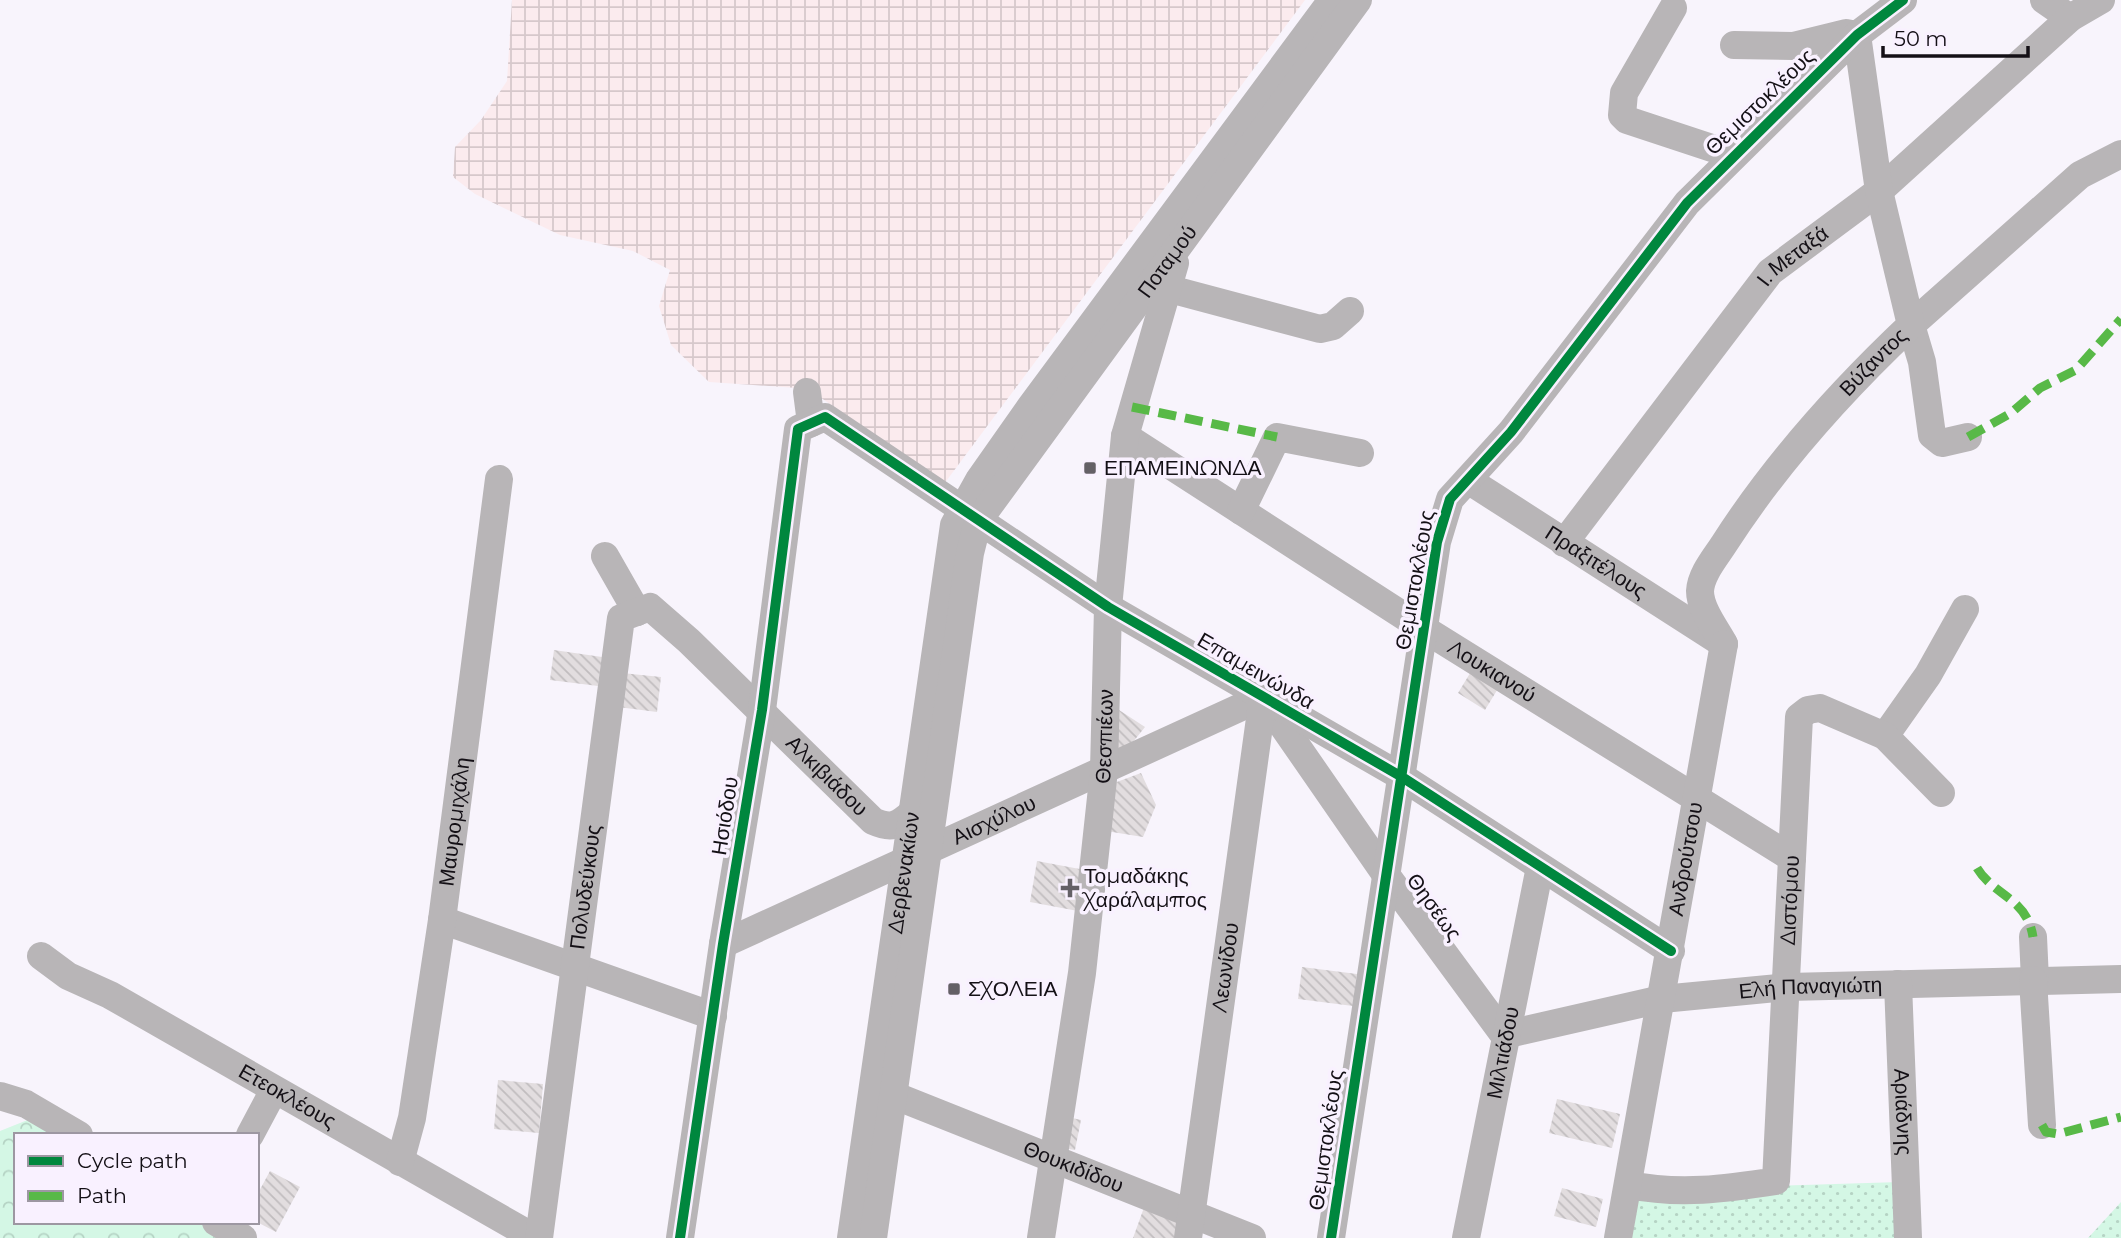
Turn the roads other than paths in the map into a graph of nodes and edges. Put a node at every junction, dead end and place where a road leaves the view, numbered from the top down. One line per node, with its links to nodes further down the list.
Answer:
1 (1332, 0): 25 (street, Ποταμού)
2 (1358, 0): 13 (street, Ποταμού)
3 (1903, 0): 8 (street, Θεμιστοκλέους)
4 (2044, 0): 7 (street)
5 (2101, 0): 7 (street, Ι. Μεταξά)
6 (1673, 8): 11 (street)
7 (2070, 18): 12 (street, Ι. Μεταξά)
8 (1857, 34): 9 (street); 11 (street, Θεμιστοκλέους); 12 (street, Βύζαντος)
9 (1734, 45)
10 (2121, 154): 16 (street)
11 (1733, 155): 23 (street, Θεμιστοκλέους)
12 (1880, 191): 16 (street, Βύζαντος); 26 (street, Ι. Μεταξά)
13 (1182, 239): 14 (street, Θεσπιέων); 25 (street, Ποταμού)
14 (1166, 288): 15 (street); 19 (street, Θεσπιέων)
15 (1350, 311)
16 (1911, 325): 20 (street); 32 (street, Βύζαντος)
17 (807, 392): 18 (street)
18 (818, 420): 25 (street, Επαμεινώνδα); 34 (street, Ησιόδου)
19 (1125, 436): 24 (street, Λουκιανού); 28 (street, Θεσπιέων)
20 (1968, 436)
21 (1360, 453): 24 (street)
22 (499, 479): 45 (street, Μαυρομιχάλη)
23 (1468, 480): 26 (street, Πραξιτέλους); 31 (street, Θεμιστοκλέους)
24 (1241, 511): 31 (street, Λουκιανού)
25 (969, 515): 28 (street, Επαμεινώνδα); 40 (street, Δερβενακίων); 41 (street, Δερβενακίων)
26 (1564, 543): 32 (street, Πραξιτέλους)
27 (605, 556): 30 (street)
28 (1108, 607): 33 (street, Επαμεινώνδα); 36 (street, Θεσπιέων)
29 (1965, 609): 35 (street)
30 (637, 612): 34 (street, Αλκιβιάδου); 50 (street, Πολυδεύκους)
31 (1424, 629): 37 (street, Θεμιστοκλέους); 39 (street, Λουκιανού)
32 (1724, 645): 39 (street, Ανδρούτσου)
33 (1263, 697): 36 (street, Αισχύλου); 37 (street, Επαμεινώνδα); 44 (street, Θησέως); 68 (street, Λεωνίδου)
34 (762, 710): 40 (street, Αλκιβιάδου); 47 (street, Ησιόδου)
35 (1885, 736): 38 (street); 42 (street, Διστόμου)
36 (1104, 770): 41 (street, Αισχύλου); 64 (street, Θεσπιέων)
37 (1402, 777): 43 (street, Επαμεινώνδα); 44 (street, Θεμιστοκλέους)
38 (1941, 793)
39 (1696, 799): 42 (street, Λουκιανού); 48 (street, Ανδρούτσου)
40 (911, 814): 41 (street, Δερβενακίων)
41 (918, 856): 47 (street, Αισχύλου); 59 (street, Δερβενακίων); 72 (street, Δερβενακίων)
42 (1792, 858): 54 (street, Διστόμου)
43 (1540, 867): 48 (street, Επαμεινώνδα); 57 (street, Μιλτιάδου)
44 (1384, 872): 57 (street, Θησέως); 76 (street, Θεμιστοκλέους)
45 (442, 920): 50 (street); 65 (street, Μαυρομιχάλη)
46 (2033, 937): 52 (street)
47 (723, 944): 56 (street, Ησιόδου)
48 (1671, 951): 55 (street, Ανδρούτσου)
49 (41, 956): 58 (street, Ετεοκλέους)
50 (576, 967): 56 (street); 70 (street, Πολυδεύκους)
51 (2121, 979): 52 (street, Ελή Παναγιώτη)
52 (2034, 980): 53 (street, Ελή Παναγιώτη); 61 (street)
53 (1898, 984): 54 (street, Ελή Παναγιώτη); 79 (street, Αριάδνης)
54 (1788, 987): 55 (street, Ελή Παναγιώτη); 66 (street, Διστόμου)
55 (1662, 999): 57 (street, Ελή Παναγιώτη); 66 (street, Ανδρούτσου)
56 (713, 1016): 71 (street, Ησιόδου)
57 (1504, 1035): 77 (street, Μιλτιάδου)
58 (274, 1090): 63 (street); 65 (street, Ετεοκλέους)
59 (893, 1095): 64 (street, Θουκιδίδου); 73 (street, Δερβενακίων)
60 (0, 1096): 62 (street)
61 (2042, 1125)
62 (76, 1133)
63 (251, 1133)
64 (1052, 1158): 68 (street, Θουκιδίδου); 74 (street, Θεσπιέων)
65 (400, 1162): 70 (street, Ετεοκλέους)
66 (1629, 1185): 78 (street, Ανδρούτσου)
67 (219, 1224): 69 (street)
68 (1190, 1226): 75 (street, Θουκιδίδου)
69 (243, 1238)
70 (537, 1238)
71 (680, 1238)
72 (851, 1238)
73 (873, 1238)
74 (1041, 1238)
75 (1252, 1238)
76 (1331, 1238)
77 (1466, 1238)
78 (1618, 1238)
79 (1908, 1238)

